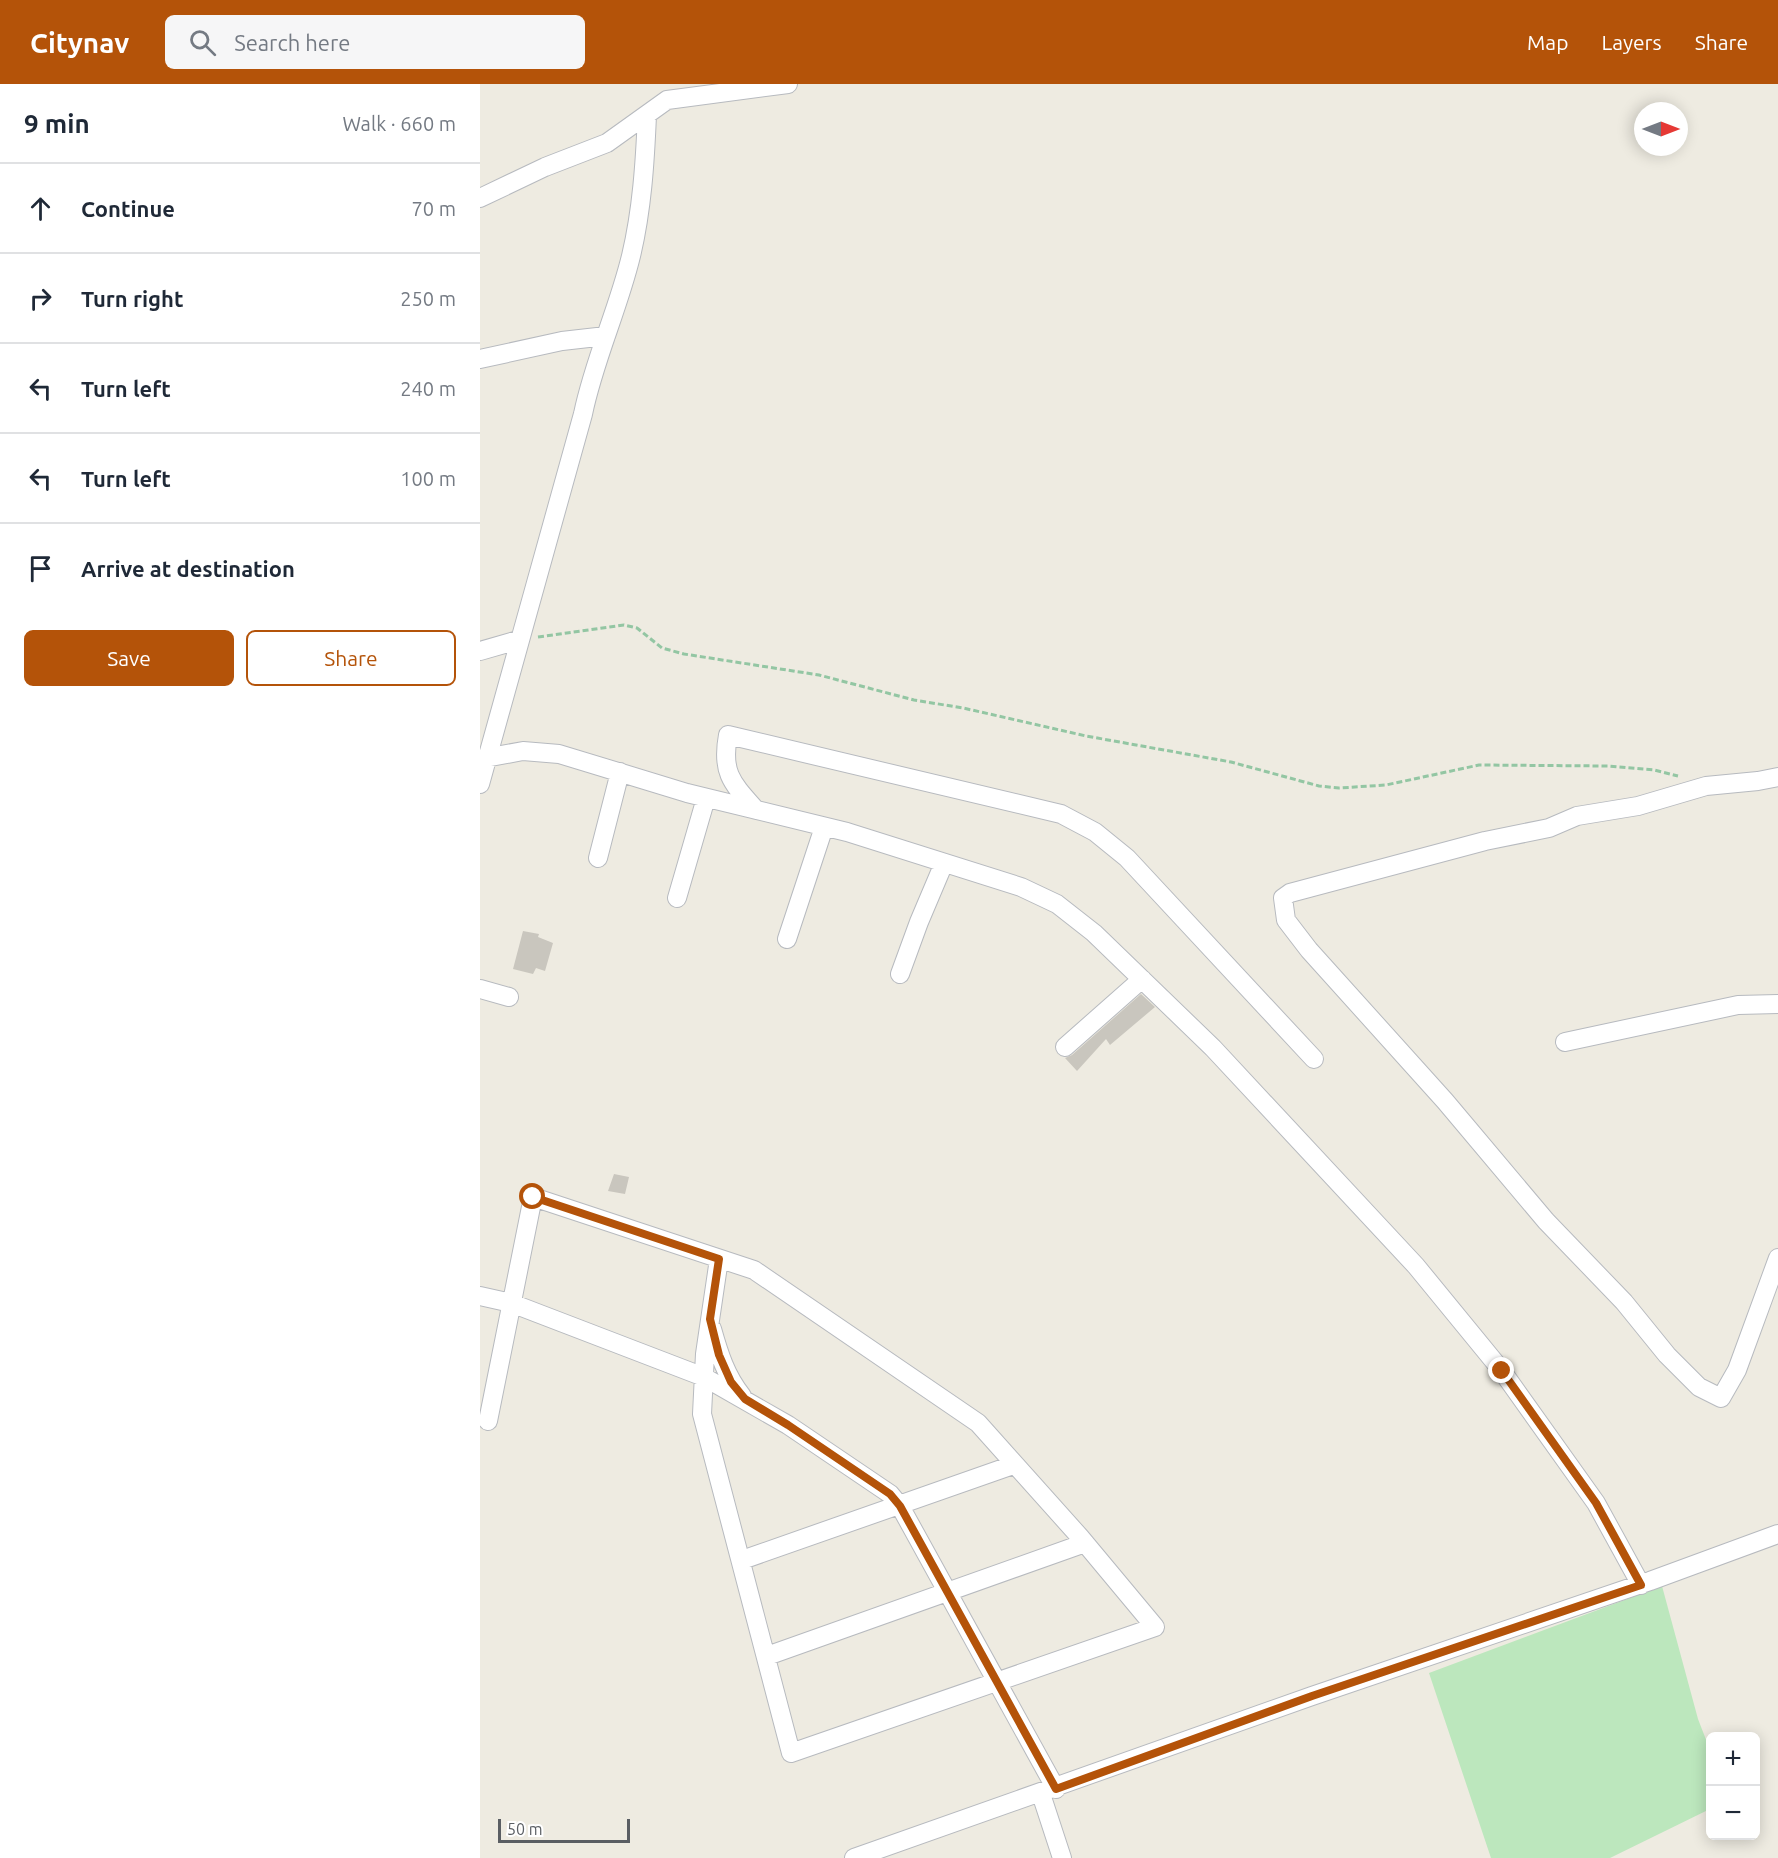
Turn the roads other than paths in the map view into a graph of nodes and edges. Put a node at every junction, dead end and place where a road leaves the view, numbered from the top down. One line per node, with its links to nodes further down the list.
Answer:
1 (788, 84): 2 (street)
2 (672, 92): 3 (street)
3 (647, 115): 4 (street); 5 (street)
4 (480, 198)
5 (606, 336): 6 (street); 7 (street)
6 (480, 359)
7 (518, 640): 8 (street); 9 (street)
8 (480, 651)
9 (483, 758): 10 (street); 12 (street)
10 (620, 772): 13 (street); 16 (street)
11 (1778, 777): 28 (street)
12 (480, 784)
13 (706, 798): 14 (street); 18 (street)
14 (756, 810): 15 (street); 27 (street)
15 (824, 827): 17 (street); 19 (street)
16 (598, 858)
17 (944, 863): 20 (street); 21 (street)
18 (677, 898)
19 (787, 939)
20 (900, 974)
21 (1142, 979): 26 (street); 42 (street)
22 (480, 989): 23 (street)
23 (509, 997)
24 (1778, 1004): 25 (street)
25 (1565, 1042)
26 (1065, 1047)
27 (1314, 1059)
28 (1778, 1258)
29 (719, 1259): 32 (street); 33 (street); 37 (street)
30 (480, 1290): 32 (street)
31 (480, 1296): 32 (street)
32 (511, 1303): 34 (street); 36 (street)
33 (710, 1319): 34 (street); 35 (street)
34 (704, 1377): 35 (street); 41 (street)
35 (745, 1399): 38 (street)
36 (488, 1422)
37 (1013, 1465): 38 (street); 40 (street)
38 (900, 1506): 41 (street); 43 (street)
39 (1776, 1531): 42 (street)
40 (1085, 1543): 43 (street); 45 (street)
41 (742, 1560): 44 (street)
42 (1641, 1585): 46 (street)
43 (948, 1592): 44 (street); 45 (street)
44 (766, 1656): 45 (street)
45 (997, 1681): 46 (street)
46 (1048, 1791): 47 (street); 48 (street)
47 (854, 1858)
48 (1062, 1858)

